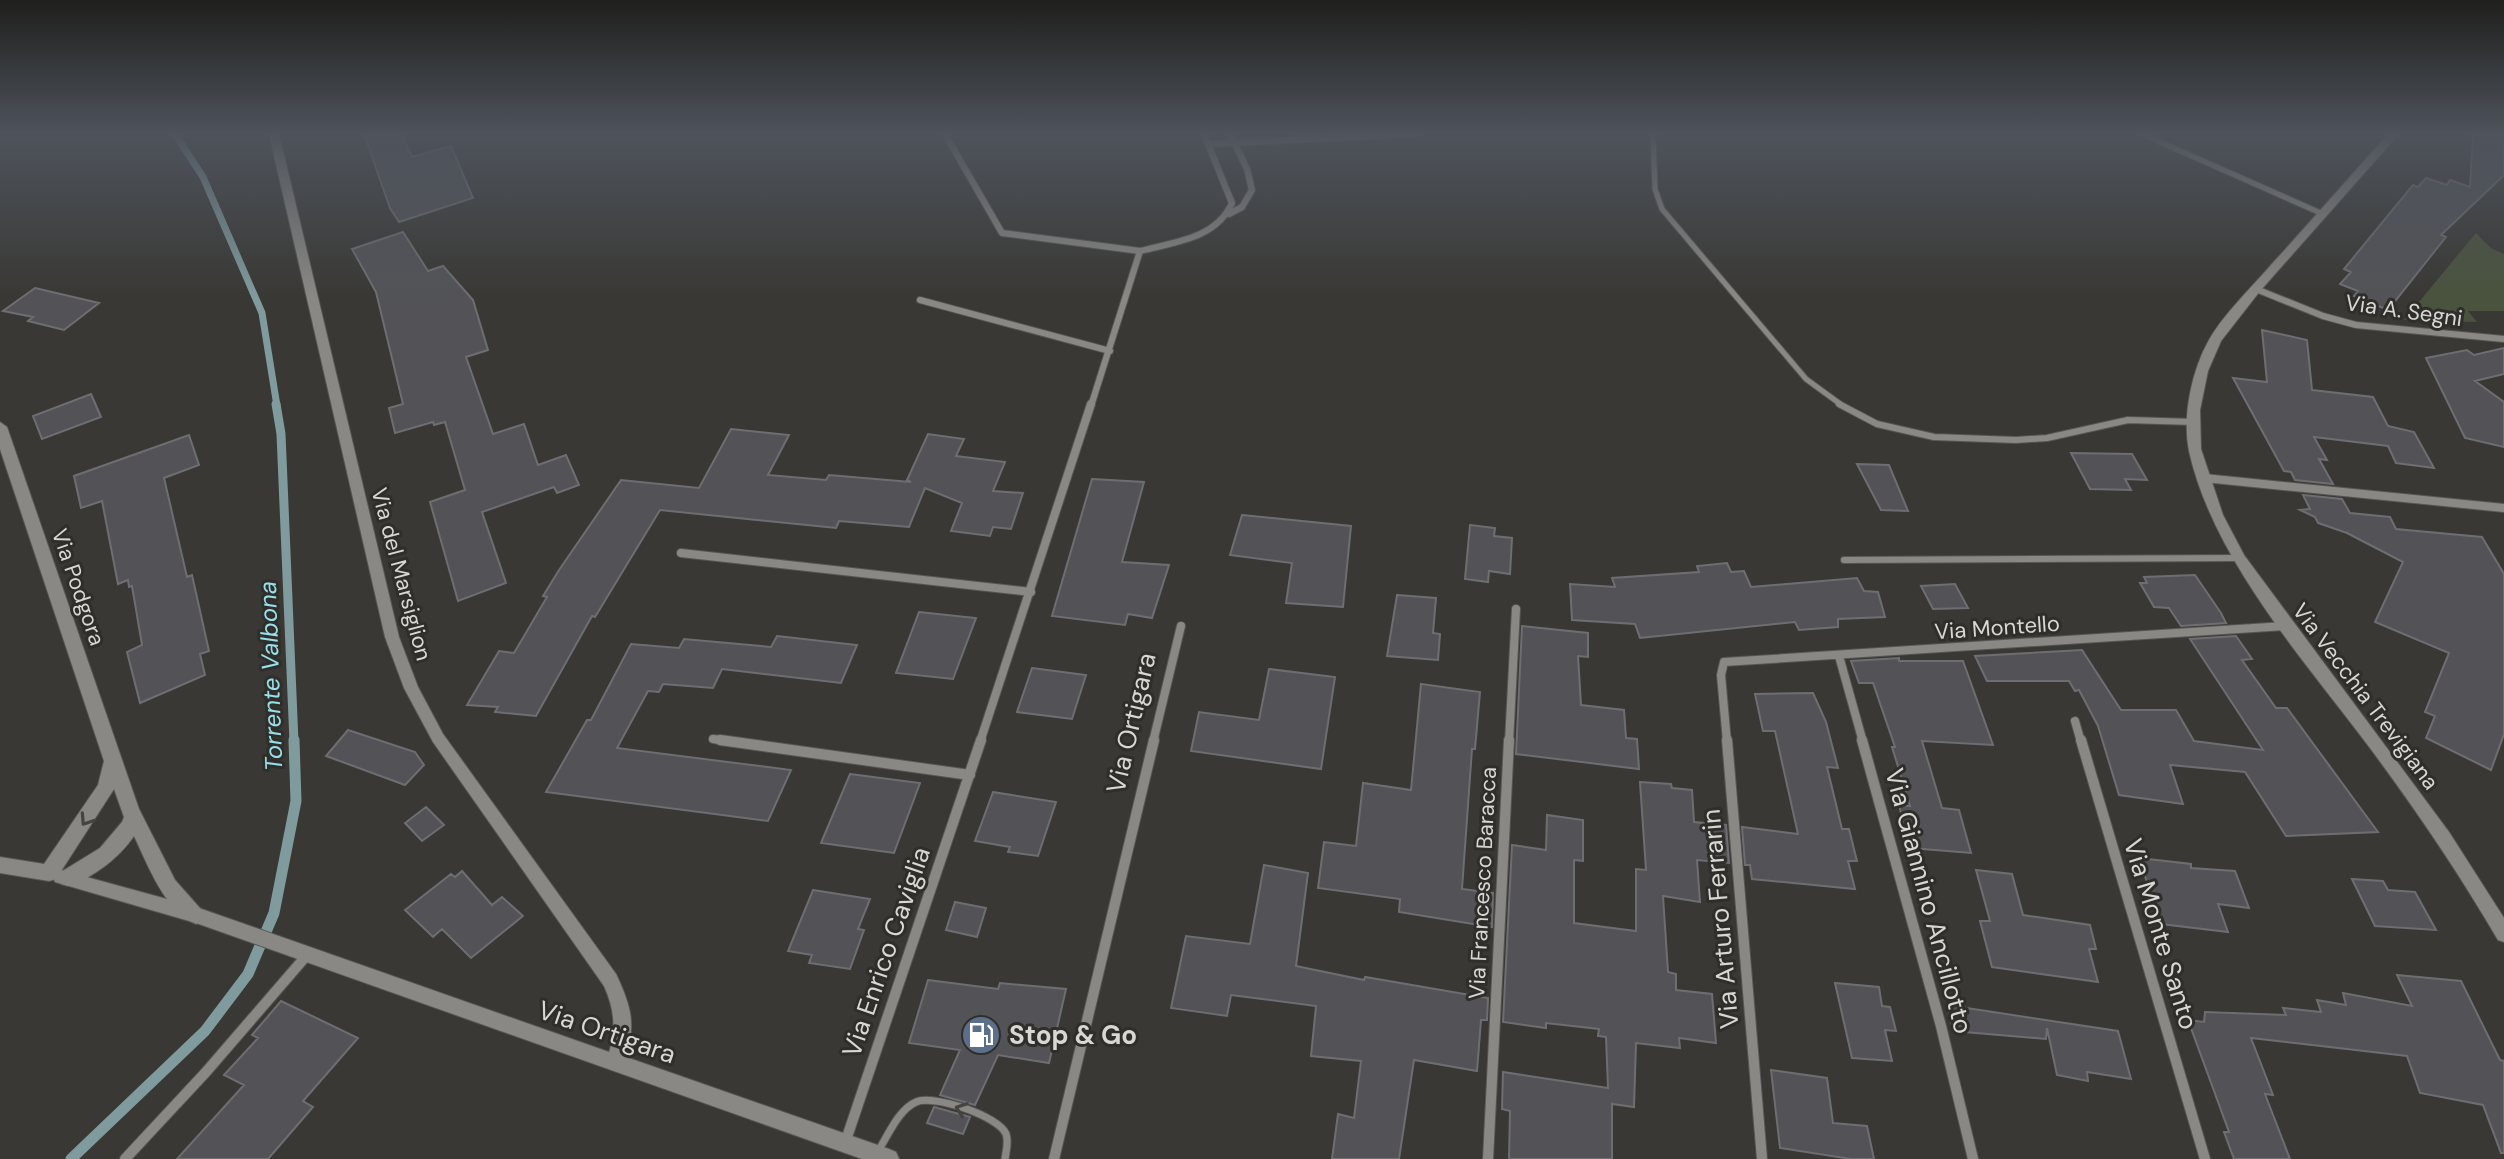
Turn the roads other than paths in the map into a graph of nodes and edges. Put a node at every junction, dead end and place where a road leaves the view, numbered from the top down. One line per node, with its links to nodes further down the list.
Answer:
1 (287, 188): 38 (street, Via del Marsiglion)
2 (976, 188): 10 (street)
3 (1226, 188): 8 (street)
4 (1252, 188): 8 (street)
5 (1655, 188): 15 (lane)
6 (2264, 188): 9 (lane)
7 (2346, 188): 9 (street, Via Vecchia Trevigiana)
8 (1229, 214): 10 (street)
9 (2323, 214): 11 (street, Via Vecchia Trevigiana)
10 (1140, 251): 14 (street, Via Enrico Caviglia)
11 (2256, 289): 13 (street, Via A. Segni); 15 (street, Via Vecchia Trevigiana)
12 (920, 300): 14 (street)
13 (2500, 339)
14 (1110, 351): 22 (street, Via Enrico Caviglia)
15 (2194, 422): 17 (street, Via Vecchia Trevigiana)
16 (0, 427): 30 (main road, Via Podgora)
17 (2203, 478): 18 (street); 20 (street, Via Vecchia Trevigiana)
18 (2504, 508)
19 (681, 553): 22 (street)
20 (2239, 558): 21 (lane); 25 (street, Via Vecchia Trevigiana)
21 (1844, 560)
22 (1031, 592): 31 (street, Via Enrico Caviglia)
23 (1516, 609): 44 (street, Via Francesco Baracca)
24 (1181, 626): 43 (street, Via Ortigara)
25 (2286, 626): 26 (street, Via Montello); 36 (street, Via Vecchia Trevigiana)
26 (1839, 656): 27 (street, Via Montello); 46 (street, Via Giannino Ancillotto)
27 (1721, 675): 45 (street, Via Arturo Ferrarin)
28 (2075, 721): 47 (street, Via Monte Santo)
29 (713, 739): 31 (street)
30 (112, 762): 32 (main road, Via Podgora); 34 (main road, one-way to 34)
31 (970, 775): 39 (street, Via Enrico Caviglia)
32 (134, 817): 34 (main road); 35 (main road, Via Podgora)
33 (0, 865): 34 (main road, Via Ortigara)
34 (58, 876): 35 (street, Via Ortigara)
35 (196, 915): 37 (street, Via Ortigara)
36 (2504, 934)
37 (308, 954): 38 (street, Via Ortigara); 41 (street)
38 (615, 1062): 39 (street, Via Ortigara)
39 (845, 1143): 40 (street, Via Ortigara)
40 (882, 1157): 42 (lane, one-way to 40)
41 (125, 1159)
42 (1005, 1159)
43 (1054, 1159)
44 (1488, 1159)
45 (1762, 1159)
46 (1973, 1159)
47 (2205, 1159)

